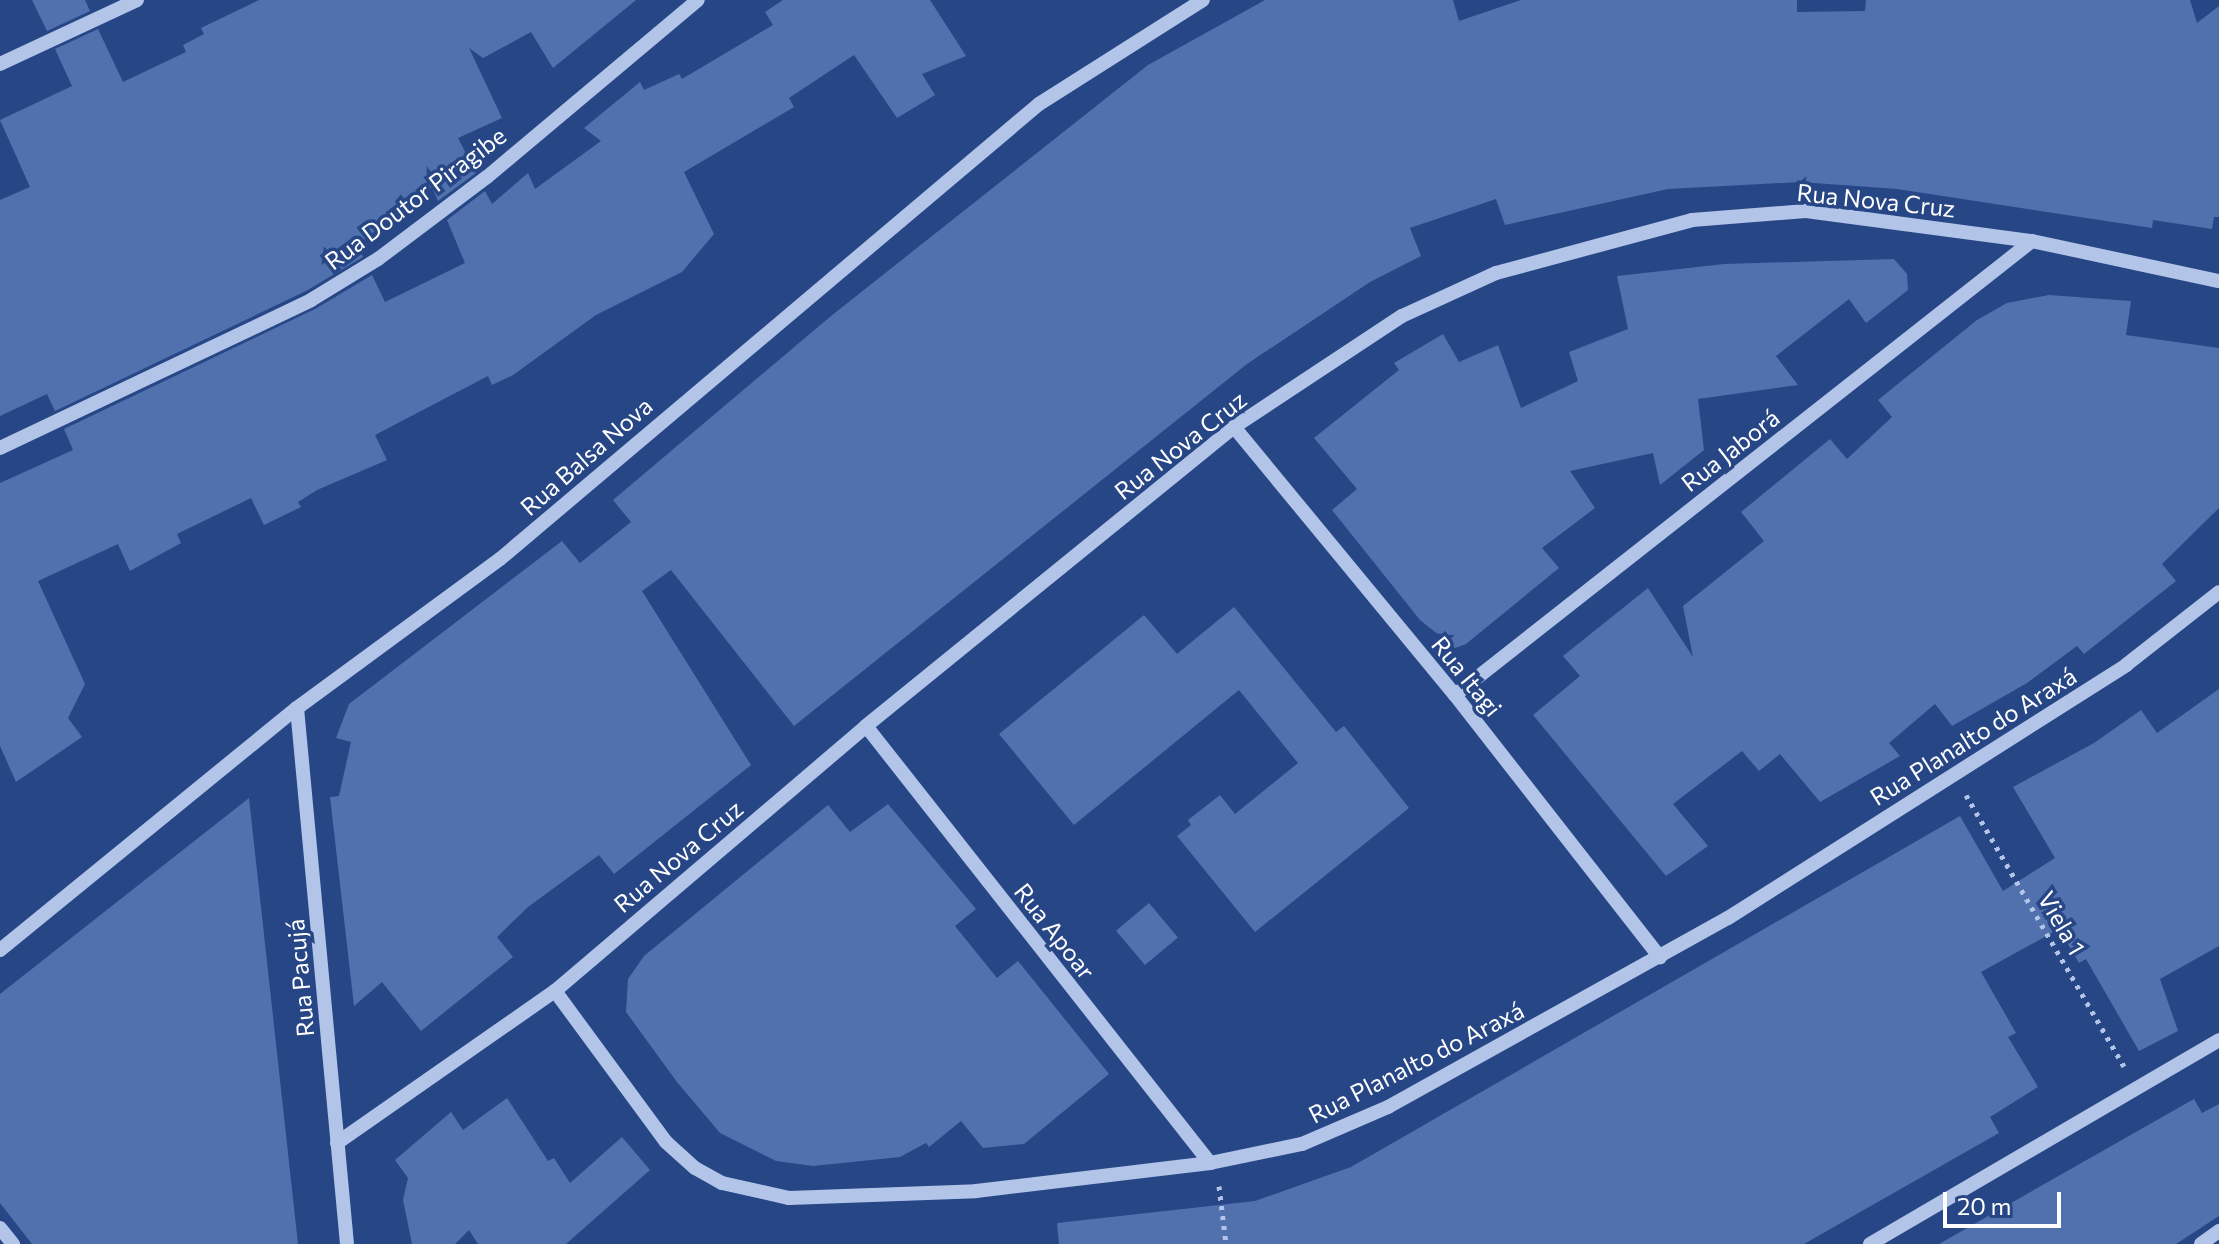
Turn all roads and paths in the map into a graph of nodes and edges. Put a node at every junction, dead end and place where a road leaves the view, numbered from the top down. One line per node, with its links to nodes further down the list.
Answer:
1 (137, 0): 4 (street)
2 (698, 0): 8 (street, Rua Doutor Piragibe)
3 (1203, 0): 11 (street, Rua Balsa Nova)
4 (0, 64)
5 (2032, 241): 6 (street, Rua Nova Cruz); 7 (street, Rua Nova Cruz); 10 (street, Rua Jaborá)
6 (2219, 281)
7 (1234, 427): 10 (street, Rua Itagi); 12 (street, Rua Nova Cruz)
8 (0, 448)
9 (2219, 592): 13 (street, Rua Planalto do Araxá)
10 (1455, 695): 15 (street, Rua Itagi)
11 (297, 708): 14 (street, Rua Balsa Nova); 19 (street, Rua Pacujá)
12 (866, 726): 16 (street, Rua Nova Cruz); 20 (street, Rua Apoar)
13 (1954, 773): 15 (street, Rua Planalto do Araxá); 18 (path, Viela 1)
14 (0, 950)
15 (1660, 957): 20 (street, Rua Planalto do Araxá)
16 (555, 991): 19 (street, Rua Nova Cruz); 20 (street, Rua Planalto do Araxá)
17 (2219, 1040): 18 (street)
18 (2139, 1091): 26 (street)
19 (337, 1143): 24 (street, Rua Pacujá)
20 (1210, 1163): 25 (path)
21 (0, 1228): 23 (street)
22 (2219, 1231): 27 (street)
23 (13, 1244)
24 (347, 1244)
25 (1226, 1244)
26 (1870, 1244)
27 (2201, 1244)

